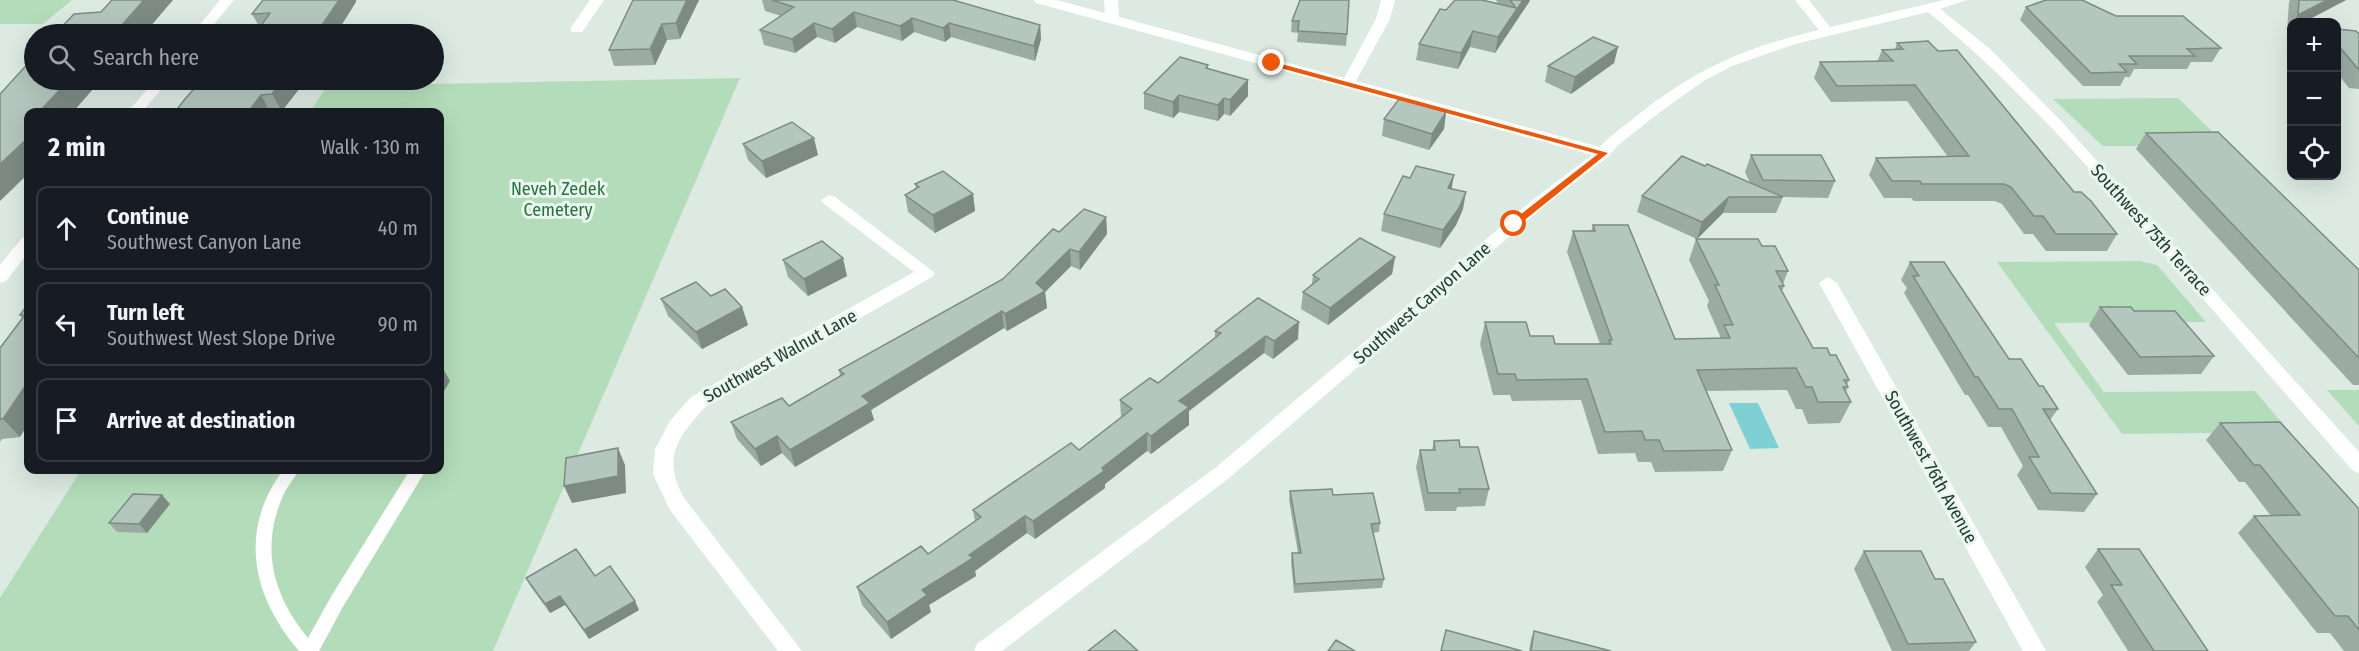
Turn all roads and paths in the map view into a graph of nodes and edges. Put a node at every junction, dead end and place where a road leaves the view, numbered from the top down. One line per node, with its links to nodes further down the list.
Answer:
1 (227, 0): 10 (street)
2 (597, 0): 11 (street)
3 (1041, 0): 9 (street)
4 (1111, 0): 9 (street)
5 (1388, 0): 13 (street)
6 (1802, 0): 12 (street)
7 (1960, 0): 8 (street, Southwest Canyon Lane)
8 (1930, 8): 12 (street, Southwest Canyon Lane); 21 (street, Southwest 75th Terrace)
9 (1112, 20): 13 (street)
10 (207, 24)
11 (577, 29)
12 (1828, 33): 16 (street, Southwest Canyon Lane)
13 (1348, 83): 16 (street)
14 (154, 90): 15 (street)
15 (138, 108)
16 (1604, 153): 26 (street, Southwest Canyon Lane)
17 (829, 200): 25 (street, Southwest Walnut Lane)
18 (24, 247): 19 (street)
19 (0, 277)
20 (1828, 283): 27 (street, Southwest 76th Avenue)
21 (2359, 465)
22 (288, 474): 24 (lane)
23 (416, 474): 24 (lane)
24 (310, 651)
25 (790, 651)
26 (985, 651)
27 (2035, 651)

